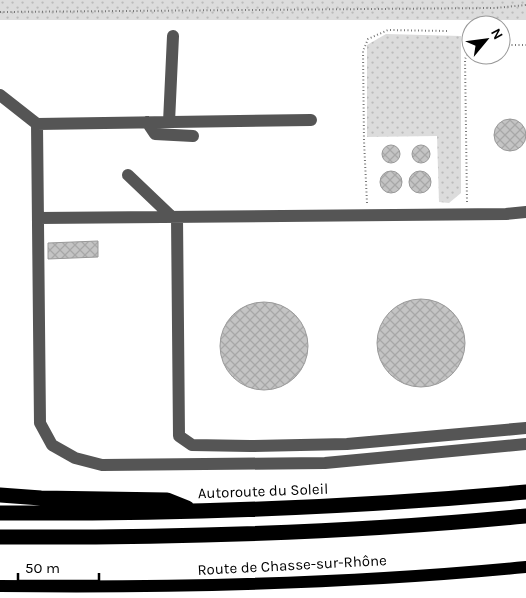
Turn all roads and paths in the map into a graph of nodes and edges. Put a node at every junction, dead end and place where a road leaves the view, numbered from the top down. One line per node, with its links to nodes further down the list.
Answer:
1 (526, 5): 2 (path)
2 (0, 12)
3 (447, 31): 16 (path)
4 (173, 36): 11 (street)
5 (511, 45): 6 (path)
6 (526, 45)
7 (465, 65): 17 (path)
8 (0, 95): 12 (street)
9 (311, 120): 11 (street)
10 (147, 122): 11 (street); 12 (street); 13 (street)
11 (169, 122)
12 (37, 124): 19 (street)
13 (193, 136)
14 (128, 175): 18 (street)
15 (526, 212): 17 (street)
16 (367, 215): 17 (street); 18 (street)
17 (468, 215)
18 (175, 217): 19 (street); 20 (street)
19 (38, 218): 21 (street)
20 (526, 428)
21 (526, 444)
22 (526, 492): 24 (highway, Autoroute du Soleil)
23 (0, 495): 24 (highway)
24 (196, 511): 25 (highway, Autoroute du Soleil)
25 (0, 513)
26 (526, 516): 27 (highway)
27 (0, 537)
28 (526, 567): 29 (main road, Route de Chasse-sur-Rhône)
29 (0, 586)

